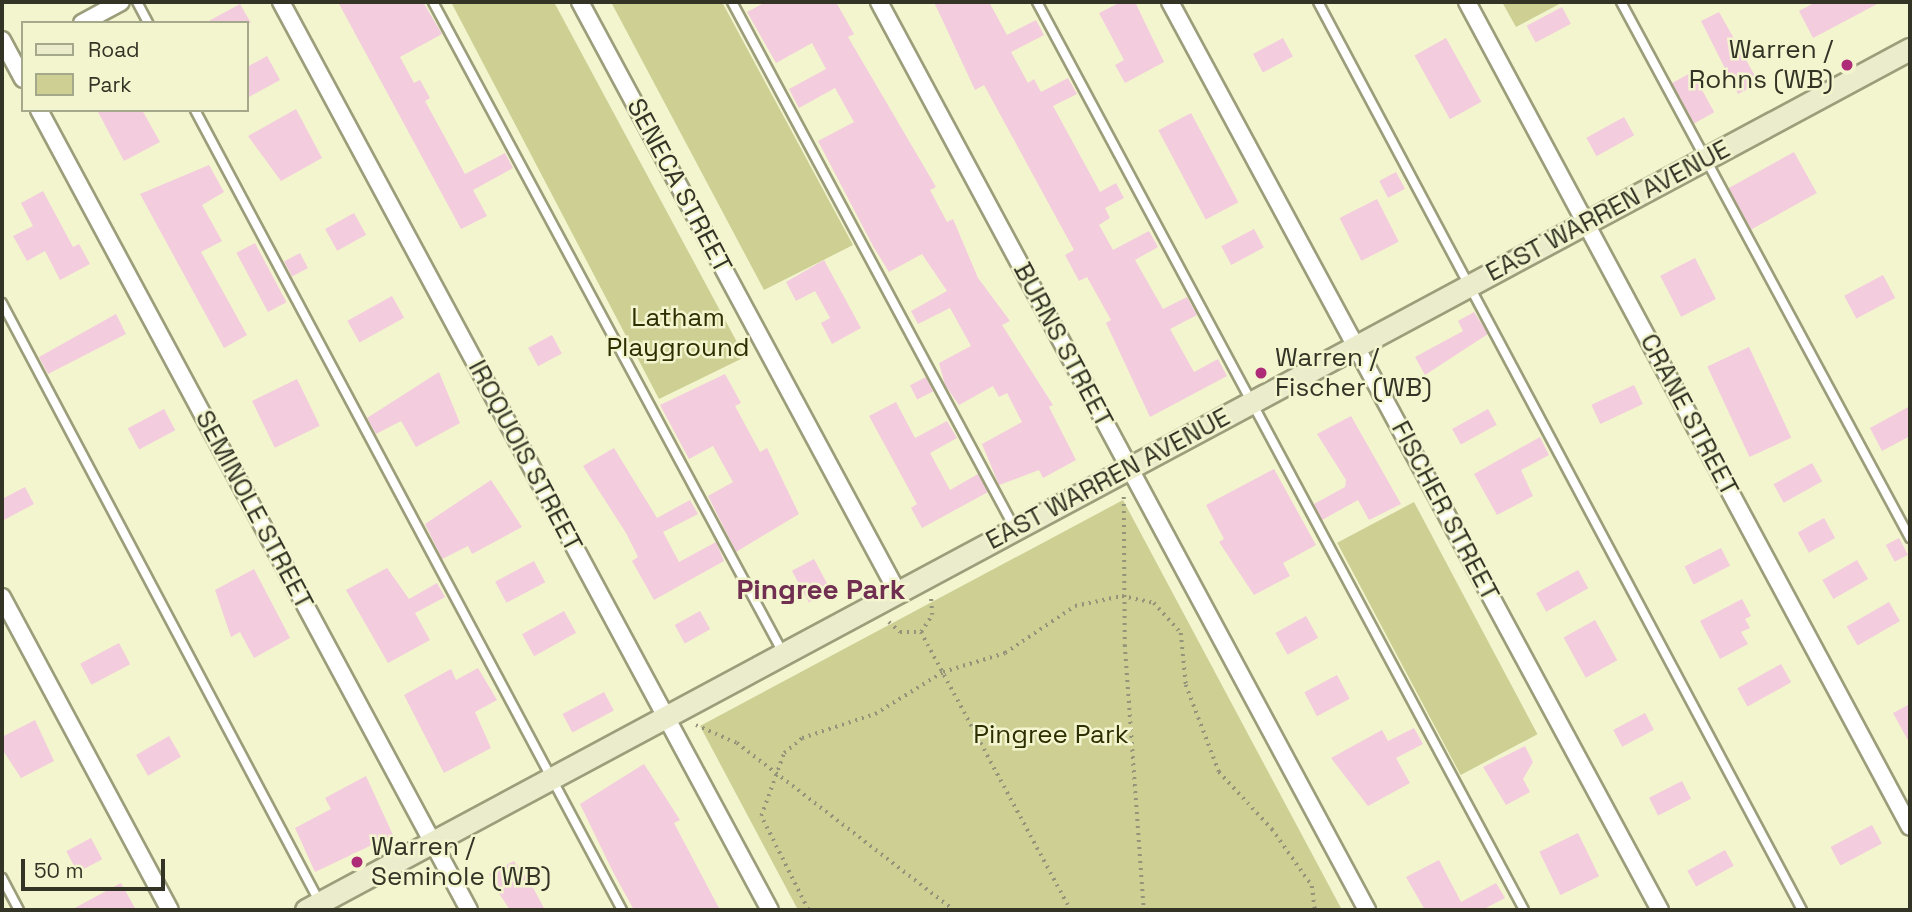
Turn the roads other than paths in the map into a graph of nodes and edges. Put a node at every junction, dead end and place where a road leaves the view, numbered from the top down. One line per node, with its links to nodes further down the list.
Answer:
1 (121, 2): 13 (street)
2 (137, 2): 14 (lane)
3 (281, 2): 33 (street, IROQUOIS STREET)
4 (433, 2): 32 (lane)
5 (580, 2): 30 (street, SENECA STREET)
6 (732, 2): 28 (lane)
7 (879, 2): 27 (street, BURNS STREET)
8 (1037, 2): 26 (lane)
9 (1171, 2): 25 (street, FISCHER STREET)
10 (1318, 2): 23 (lane)
11 (1467, 2): 22 (street, CRANE STREET)
12 (1621, 2): 21 (lane)
13 (86, 21)
14 (147, 21)
15 (2, 40): 17 (street)
16 (1910, 49): 21 (main road, EAST WARREN AVENUE)
17 (12, 60): 18 (street)
18 (21, 76)
19 (40, 112): 36 (street, SEMINOLE STREET)
20 (196, 112): 34 (lane)
21 (1705, 159): 22 (main road, EAST WARREN AVENUE); 29 (lane)
22 (1586, 223): 23 (main road, EAST WARREN AVENUE); 35 (street, CRANE STREET)
23 (1469, 286): 25 (main road, EAST WARREN AVENUE); 47 (lane)
24 (2, 303): 38 (lane)
25 (1357, 346): 26 (main road, EAST WARREN AVENUE); 46 (street, FISCHER STREET)
26 (1253, 402): 27 (main road, EAST WARREN AVENUE); 45 (lane)
27 (1129, 468): 28 (main road, EAST WARREN AVENUE); 44 (street, BURNS STREET)
28 (1015, 529): 30 (main road, EAST WARREN AVENUE)
29 (1910, 538)
30 (898, 593): 32 (main road, EAST WARREN AVENUE)
31 (2, 597): 40 (street)
32 (784, 654): 33 (main road, EAST WARREN AVENUE)
33 (666, 717): 34 (main road, EAST WARREN AVENUE); 43 (street, IROQUOIS STREET)
34 (552, 778): 36 (main road, EAST WARREN AVENUE); 42 (lane)
35 (1910, 827)
36 (433, 842): 38 (main road, EAST WARREN AVENUE); 41 (street, SEMINOLE STREET)
37 (2, 878): 39 (lane)
38 (316, 908)
39 (19, 910)
40 (170, 910)
41 (470, 910)
42 (622, 910)
43 (770, 910)
44 (1367, 910)
45 (1524, 910)
46 (1660, 910)
47 (1802, 910)

